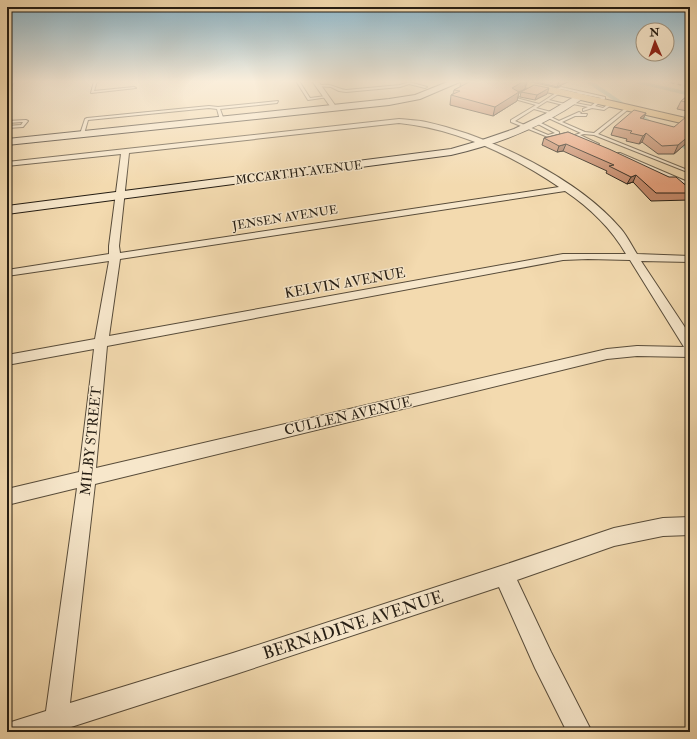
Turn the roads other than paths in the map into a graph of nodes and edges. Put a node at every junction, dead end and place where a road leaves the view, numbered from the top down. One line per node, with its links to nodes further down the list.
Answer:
1 (208, 115): 11 (main road)
2 (521, 115): 7 (lane)
3 (540, 115): 7 (lane)
4 (555, 115): 7 (main road, MCCARTHY AVENUE)
5 (618, 115): 13 (lane)
6 (661, 115): 9 (main road)
7 (545, 121): 7 (lane); 12 (lane); 16 (main road, MCCARTHY AVENUE)
8 (7, 122): 10 (lane)
9 (690, 122)
10 (7, 128)
11 (83, 131): 14 (main road); 15 (main road)
12 (584, 133): 13 (lane); 17 (lane)
13 (595, 134): 20 (lane)
14 (7, 135)
15 (7, 142)
16 (486, 143): 18 (street); 25 (street); 26 (main road, MCCARTHY AVENUE)
17 (604, 147)
18 (125, 151): 21 (street); 26 (street, MILBY STREET)
19 (617, 153): 22 (lane)
20 (665, 162): 22 (lane); 23 (lane)
21 (7, 164)
22 (650, 168): 24 (lane)
23 (690, 172)
24 (690, 185)
25 (566, 188): 28 (street, JENSEN AVENUE); 29 (street)
26 (121, 195): 27 (main road, MCCARTHY AVENUE); 28 (street, MILBY STREET)
27 (7, 210)
28 (115, 257): 31 (street, JENSEN AVENUE); 32 (street, MILBY STREET)
29 (634, 258): 30 (street, KELVIN AVENUE); 32 (street, KELVIN AVENUE); 33 (street)
30 (690, 259)
31 (7, 273)
32 (101, 343): 35 (street, KELVIN AVENUE); 36 (street, MILBY STREET)
33 (690, 346)
34 (690, 352): 36 (street, CULLEN AVENUE)
35 (7, 360)
36 (88, 477): 37 (street, CULLEN AVENUE); 40 (street, MILBY STREET)
37 (7, 497)
38 (690, 526): 39 (street, BERNADINE AVENUE)
39 (504, 575): 40 (street, BERNADINE AVENUE); 42 (street)
40 (56, 725): 41 (street, BERNADINE AVENUE)
41 (17, 732)
42 (580, 732)

